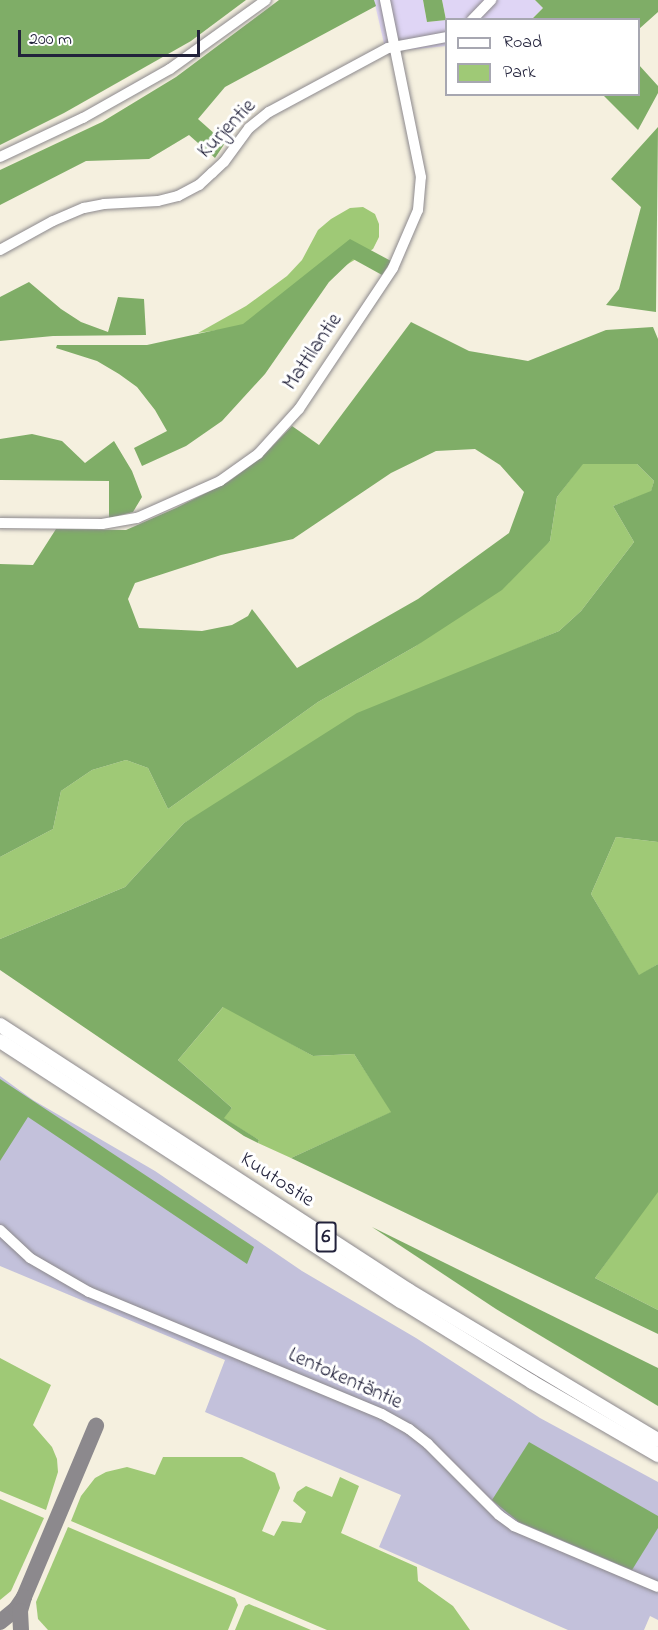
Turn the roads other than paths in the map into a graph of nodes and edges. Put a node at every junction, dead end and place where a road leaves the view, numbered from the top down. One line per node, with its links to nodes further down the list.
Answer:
1 (266, 0): 7 (street)
2 (386, 0): 6 (street, Mattilantie)
3 (491, 0): 4 (street)
4 (474, 18)
5 (445, 37): 6 (street, Kurjentie)
6 (395, 45): 8 (street, Kurjentie); 9 (street, Mattilantie)
7 (0, 157)
8 (0, 250)
9 (0, 523)
10 (0, 1025): 13 (highway, Kuutostie / 6)
11 (0, 1041): 14 (highway, Kuutostie / 6)
12 (0, 1230): 15 (street, Lentokentäntie)
13 (658, 1440)
14 (658, 1455)
15 (658, 1587)

